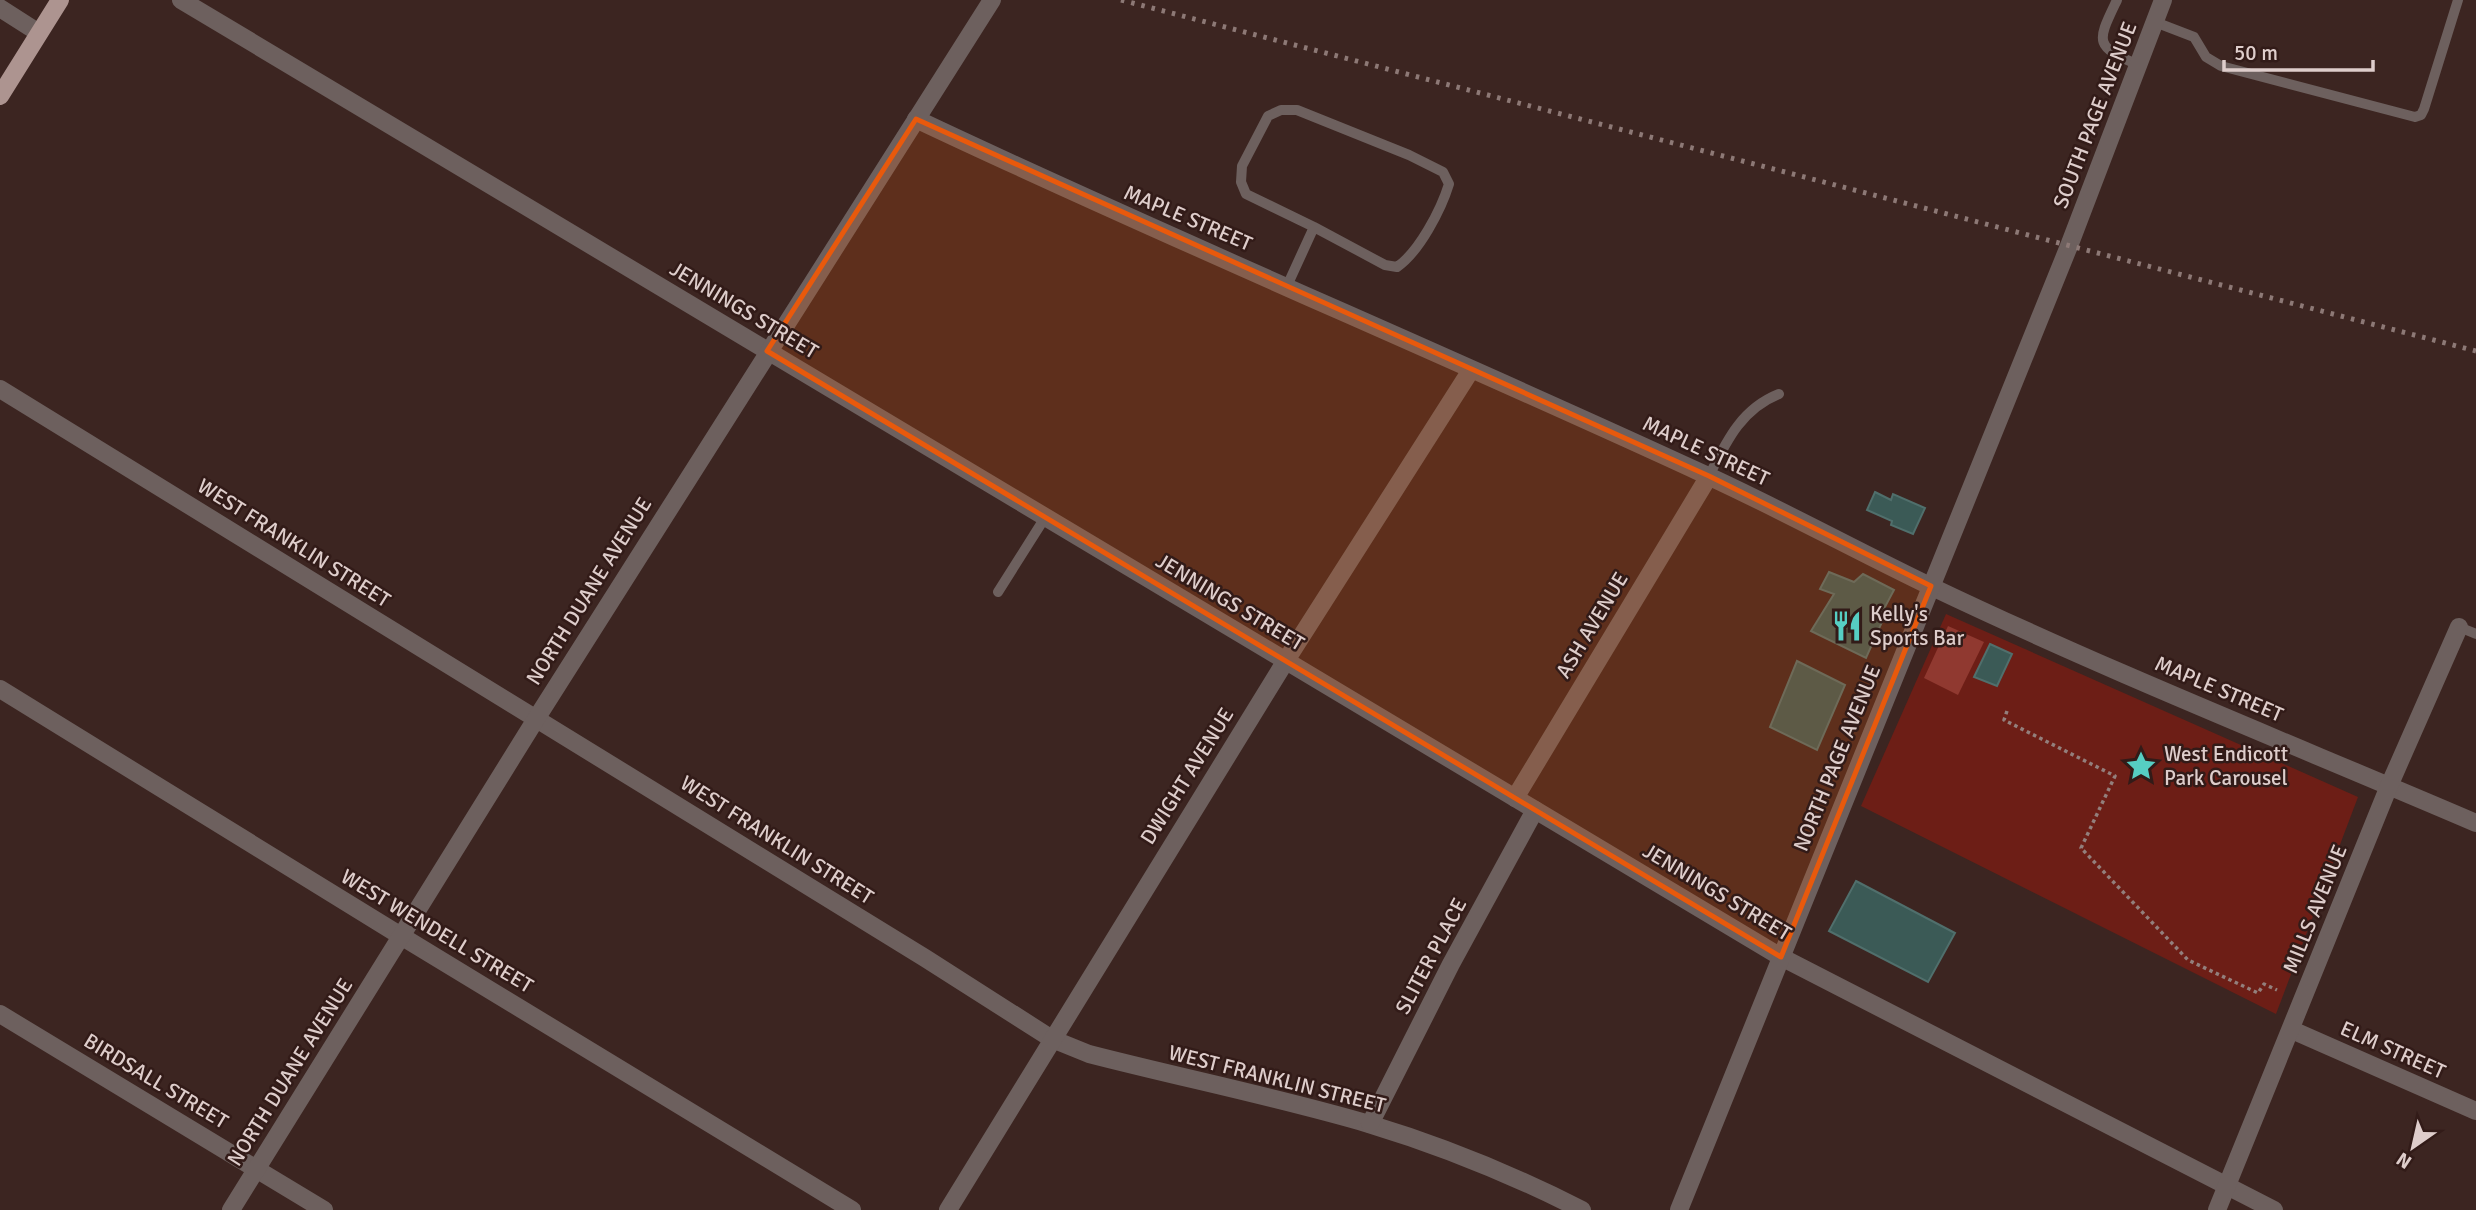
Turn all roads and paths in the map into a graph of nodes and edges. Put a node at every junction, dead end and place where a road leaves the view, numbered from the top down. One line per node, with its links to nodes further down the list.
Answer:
1 (60, 0): 9 (main road)
2 (181, 0): 16 (street, JENNINGS STREET)
3 (992, 0): 12 (street, NORTH DUANE AVENUE)
4 (2117, 0): 10 (lane)
5 (2163, 0): 8 (street, SOUTH PAGE AVENUE)
6 (2458, 0): 8 (lane)
7 (0, 8): 9 (street)
8 (2155, 22): 10 (street, SOUTH PAGE AVENUE)
9 (39, 33): 11 (main road)
10 (2138, 65): 14 (street, SOUTH PAGE AVENUE)
11 (0, 96)
12 (916, 119): 15 (street, MAPLE STREET); 16 (street, NORTH DUANE AVENUE)
13 (1314, 227): 13 (lane); 15 (lane)
14 (2069, 246): 22 (street, NORTH PAGE AVENUE)
15 (1287, 286): 17 (street, MAPLE STREET)
16 (767, 351): 21 (street, JENNINGS STREET); 29 (street, NORTH DUANE AVENUE)
17 (1471, 370): 20 (street, MAPLE STREET); 26 (street, DWIGHT AVENUE)
18 (0, 389): 29 (street, WEST FRANKLIN STREET)
19 (1779, 394): 20 (lane)
20 (1709, 476): 22 (street, MAPLE STREET); 31 (street, ASH AVENUE)
21 (1046, 516): 23 (lane); 26 (street, JENNINGS STREET)
22 (1931, 586): 30 (street, MAPLE STREET); 35 (street, NORTH PAGE AVENUE)
23 (998, 592)
24 (2459, 627): 25 (lane); 30 (street, MILLS AVENUE)
25 (2476, 634)
26 (1285, 662): 31 (street, JENNINGS STREET); 39 (street, DWIGHT AVENUE)
27 (0, 689): 34 (street, WEST WENDELL STREET)
28 (2007, 710): 36 (path)
29 (536, 719): 34 (street, NORTH DUANE AVENUE); 39 (street, WEST FRANKLIN STREET)
30 (2389, 786): 33 (street, MAPLE STREET); 38 (street, MILLS AVENUE)
31 (1515, 798): 32 (street, JENNINGS STREET)
32 (1535, 810): 35 (street, JENNINGS STREET); 41 (street, SLITER PLACE)
33 (2476, 823)
34 (401, 936): 42 (street, NORTH DUANE AVENUE); 46 (street, WEST WENDELL STREET)
35 (1781, 957): 43 (street, JENNINGS STREET); 49 (street, NORTH PAGE AVENUE)
36 (2277, 990)
37 (0, 1014): 42 (street, BIRDSALL STREET)
38 (2292, 1030): 40 (street, ELM STREET); 43 (street, MILLS AVENUE)
39 (1052, 1039): 41 (street, WEST FRANKLIN STREET); 47 (street, DWIGHT AVENUE)
40 (2476, 1111)
41 (1370, 1125): 48 (street, WEST FRANKLIN STREET)
42 (257, 1169): 44 (street, NORTH DUANE AVENUE); 45 (street, BIRDSALL STREET)
43 (2228, 1184): 50 (street, MILLS AVENUE); 51 (street, JENNINGS STREET)
44 (232, 1210)
45 (324, 1210)
46 (852, 1210)
47 (948, 1210)
48 (1582, 1210)
49 (1679, 1210)
50 (2217, 1210)
51 (2274, 1210)

